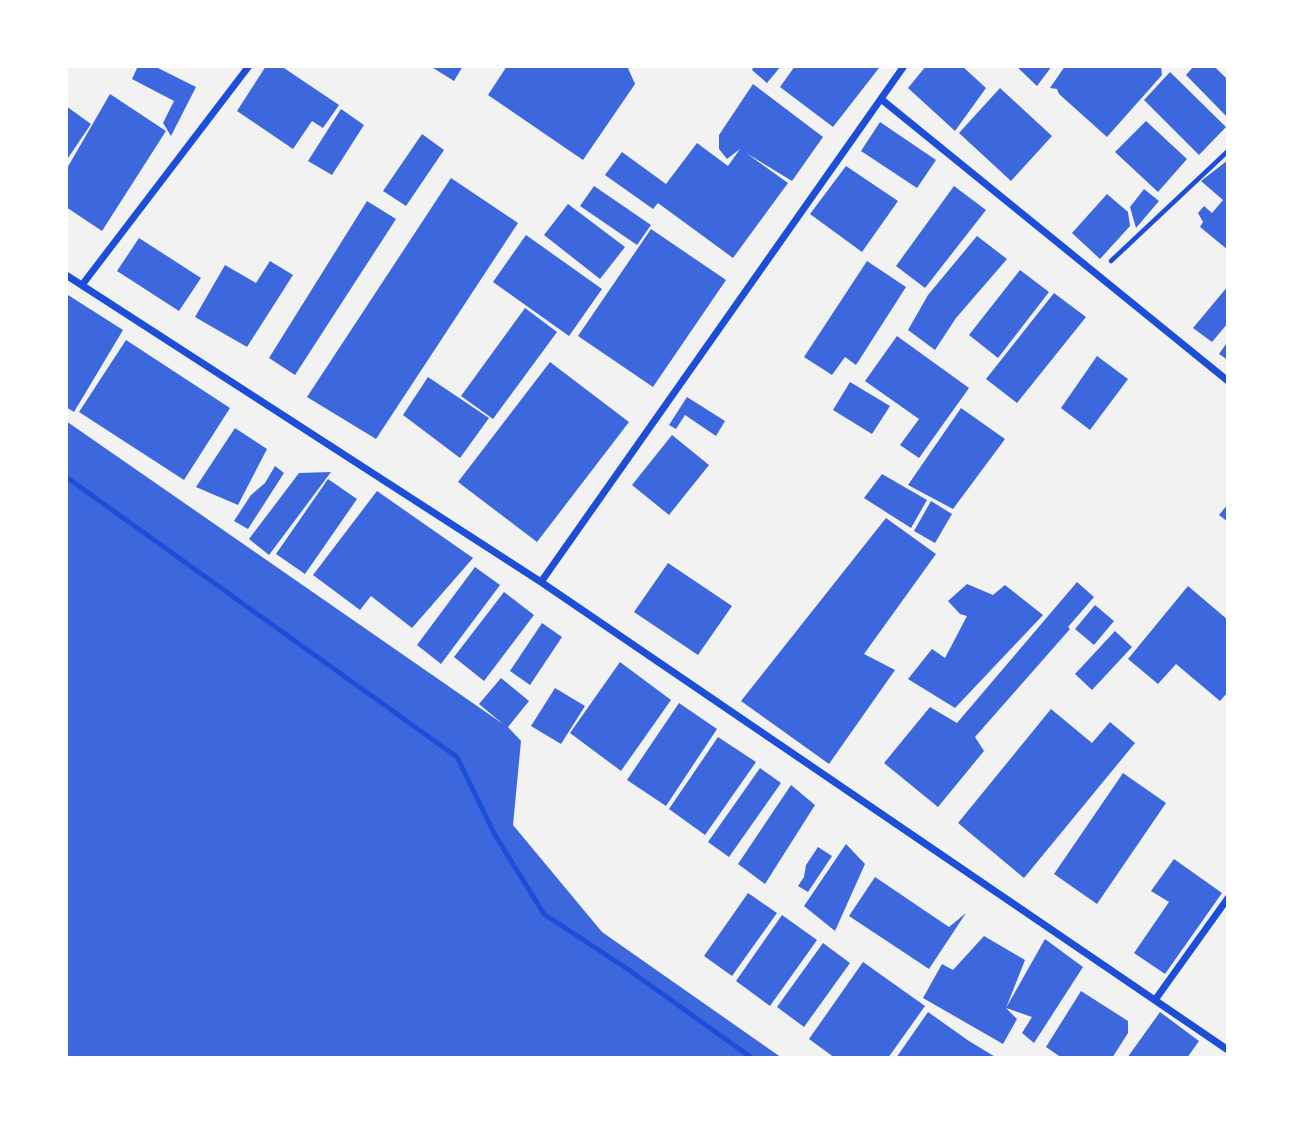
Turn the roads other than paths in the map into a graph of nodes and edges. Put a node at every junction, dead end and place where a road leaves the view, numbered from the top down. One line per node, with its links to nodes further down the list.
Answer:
1 (249, 66): 5 (street)
2 (903, 67): 3 (street)
3 (881, 99): 6 (street); 8 (street)
4 (66, 275): 5 (street)
5 (82, 285): 8 (street)
6 (1227, 381)
7 (66, 477): 12 (lane)
8 (541, 582): 10 (street)
9 (1227, 898): 10 (street)
10 (1155, 1000): 11 (street)
11 (1227, 1050)
12 (752, 1058)

